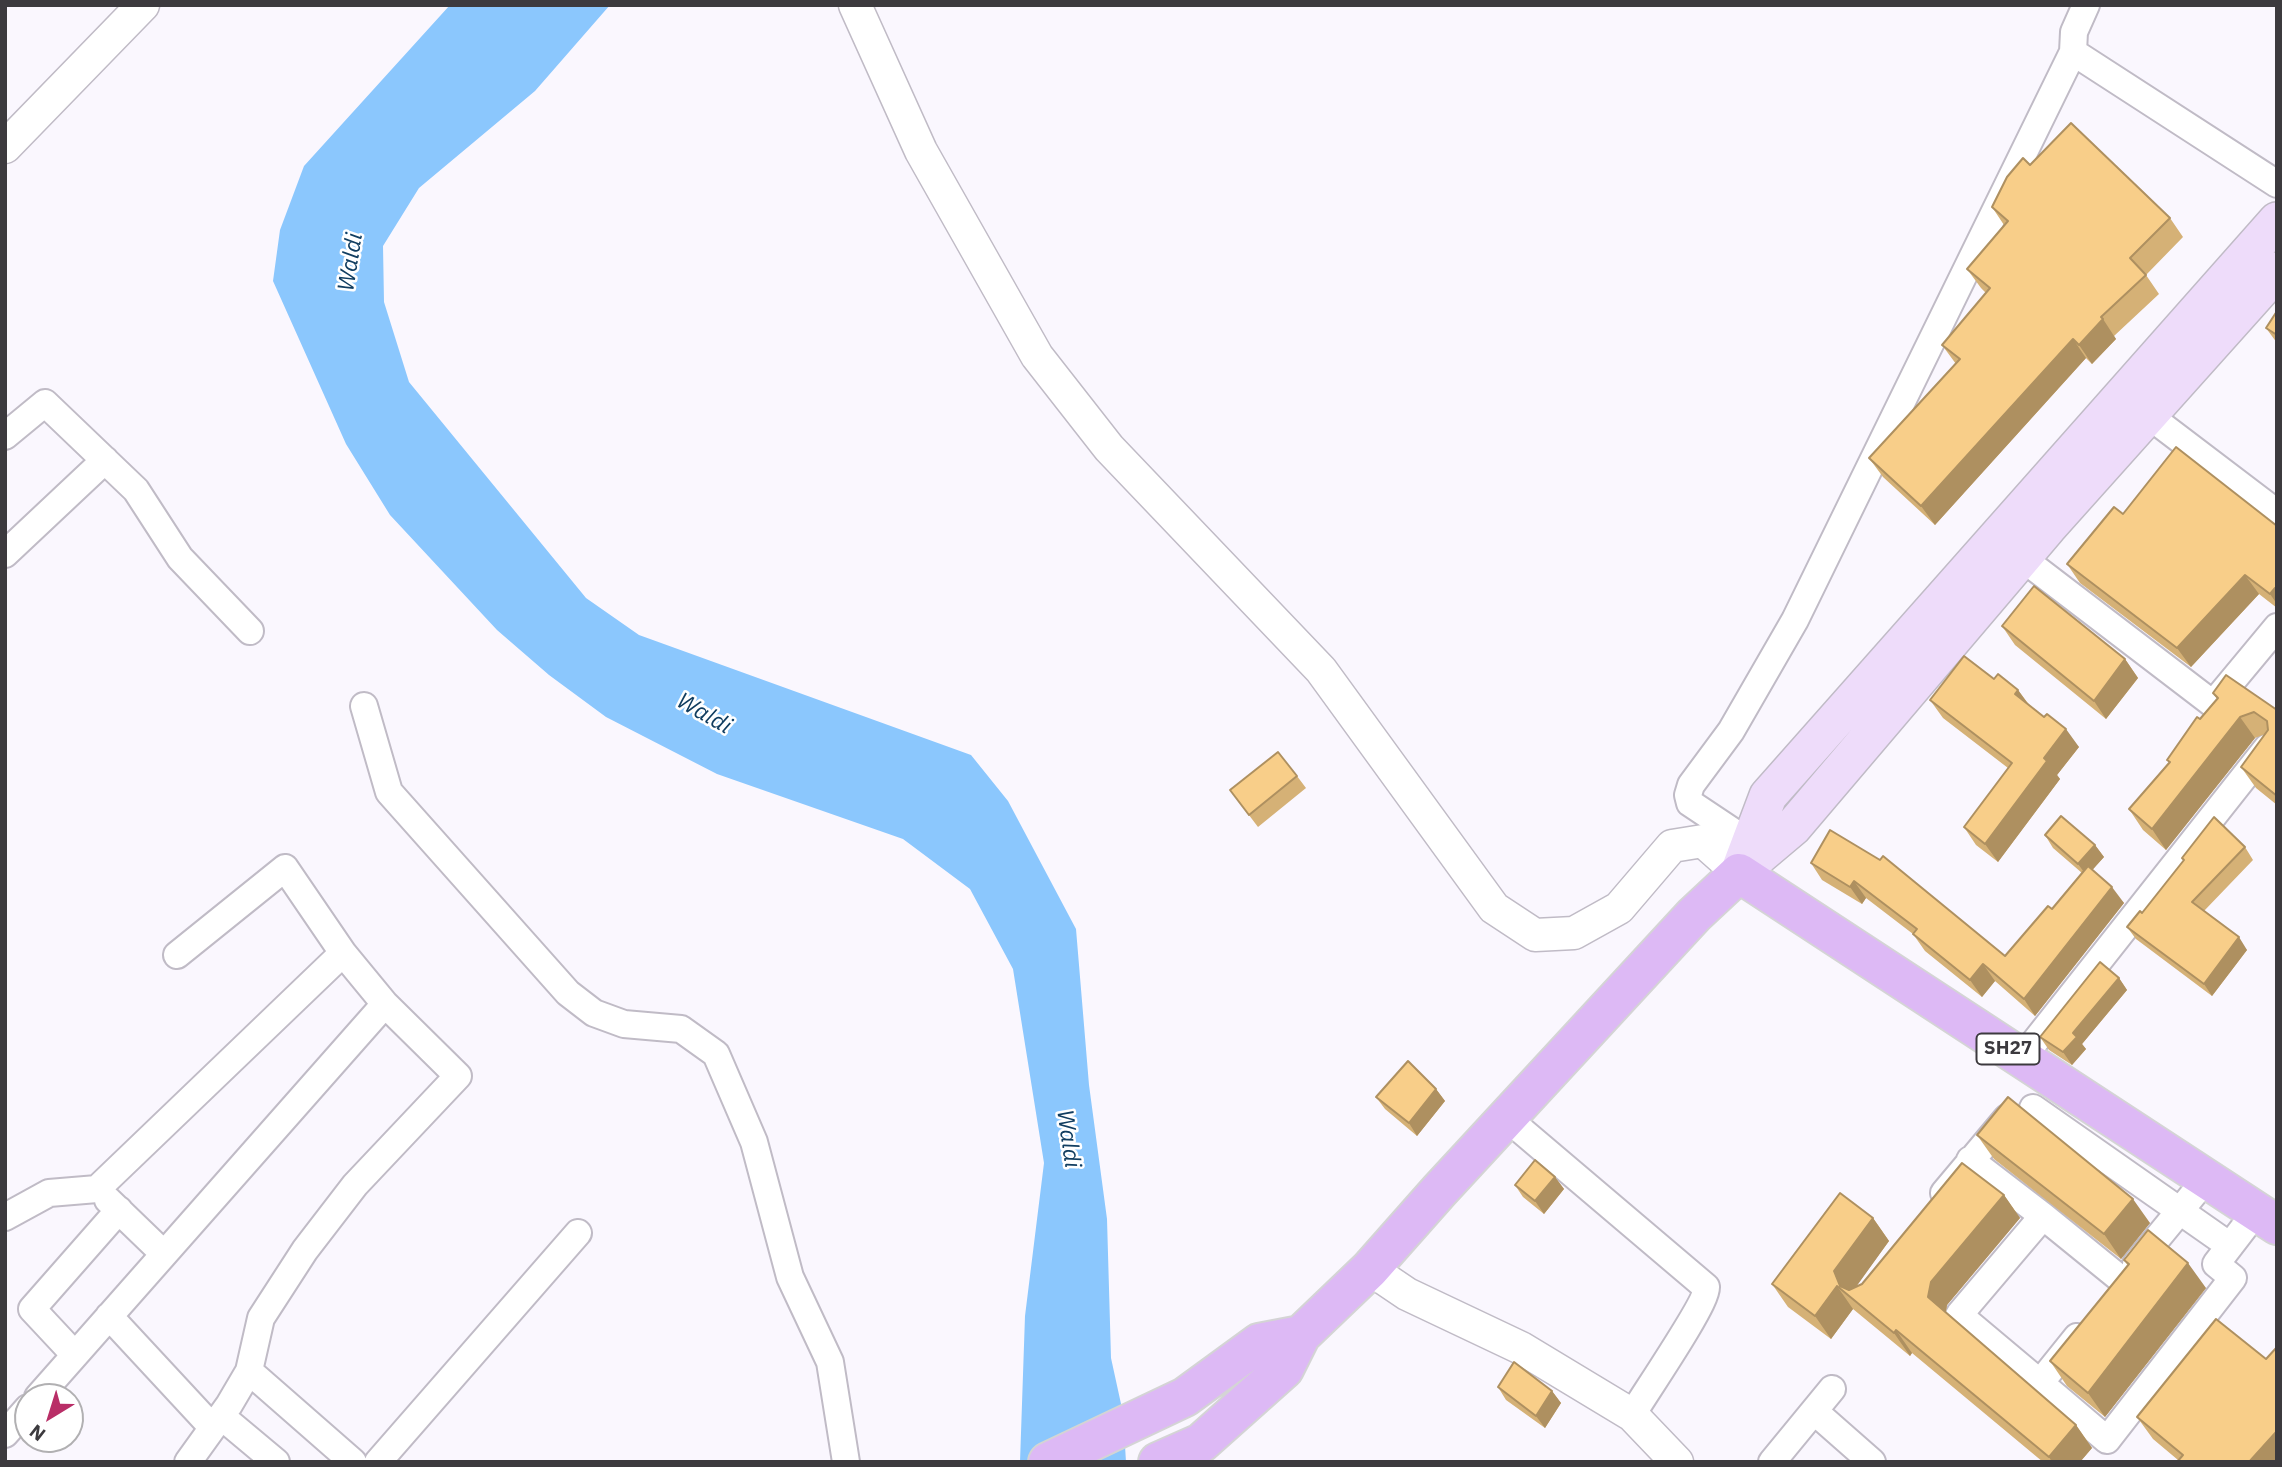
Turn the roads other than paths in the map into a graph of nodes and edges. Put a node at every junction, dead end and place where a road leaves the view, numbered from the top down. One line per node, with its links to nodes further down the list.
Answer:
1 (143, 5): 5 (street)
2 (855, 5): 19 (street)
3 (2086, 5): 4 (street)
4 (2073, 52): 6 (street); 19 (street)
5 (5, 147)
6 (2277, 184)
7 (2277, 221): 19 (main road)
8 (2277, 271): 9 (main road)
9 (2148, 415): 12 (street); 14 (main road)
10 (5, 436): 11 (street)
11 (105, 460): 13 (street); 16 (street)
12 (2277, 513)
13 (5, 554)
14 (2022, 558): 15 (street); 19 (main road)
15 (2277, 627)
16 (250, 631)
17 (364, 706): 55 (street)
18 (2266, 748): 23 (street)
19 (1745, 858): 23 (main road, SH27); 24 (main road)
20 (344, 953): 21 (street); 22 (street); 27 (street)
21 (177, 955)
22 (384, 1004): 36 (street); 44 (street)
23 (2022, 1058): 26 (main road, SH27)
24 (1508, 1119): 37 (main road); 49 (street)
25 (1970, 1160): 29 (street); 30 (street); 31 (street)
26 (2206, 1179): 29 (street); 33 (main road, SH27)
27 (97, 1189): 28 (street); 32 (street)
28 (119, 1210): 36 (street); 43 (street)
29 (2179, 1211): 35 (street); 38 (street)
30 (1930, 1213)
31 (2043, 1216): 38 (street); 46 (street)
32 (5, 1217)
33 (2267, 1218): 35 (street)
34 (579, 1233): 54 (street)
35 (2230, 1246): 46 (street)
36 (164, 1254): 40 (street)
37 (1370, 1269): 42 (main road); 49 (street)
38 (2123, 1281): 39 (street)
39 (2106, 1301)
40 (109, 1315): 43 (street); 50 (street)
41 (2090, 1322): 46 (street)
42 (1301, 1335): 56 (main road); 57 (main road)
43 (75, 1355): 45 (street)
44 (249, 1371): 50 (street); 53 (street)
45 (50, 1383)
46 (2040, 1383)
47 (1832, 1389): 48 (street)
48 (1814, 1411): 59 (street); 60 (street)
49 (1632, 1415): 58 (street)
50 (216, 1422): 51 (street); 52 (street)
51 (188, 1462)
52 (276, 1462)
53 (354, 1462)
54 (378, 1462)
55 (846, 1462)
56 (1048, 1462)
57 (1158, 1462)
58 (1677, 1462)
59 (1772, 1462)
60 (1872, 1462)

